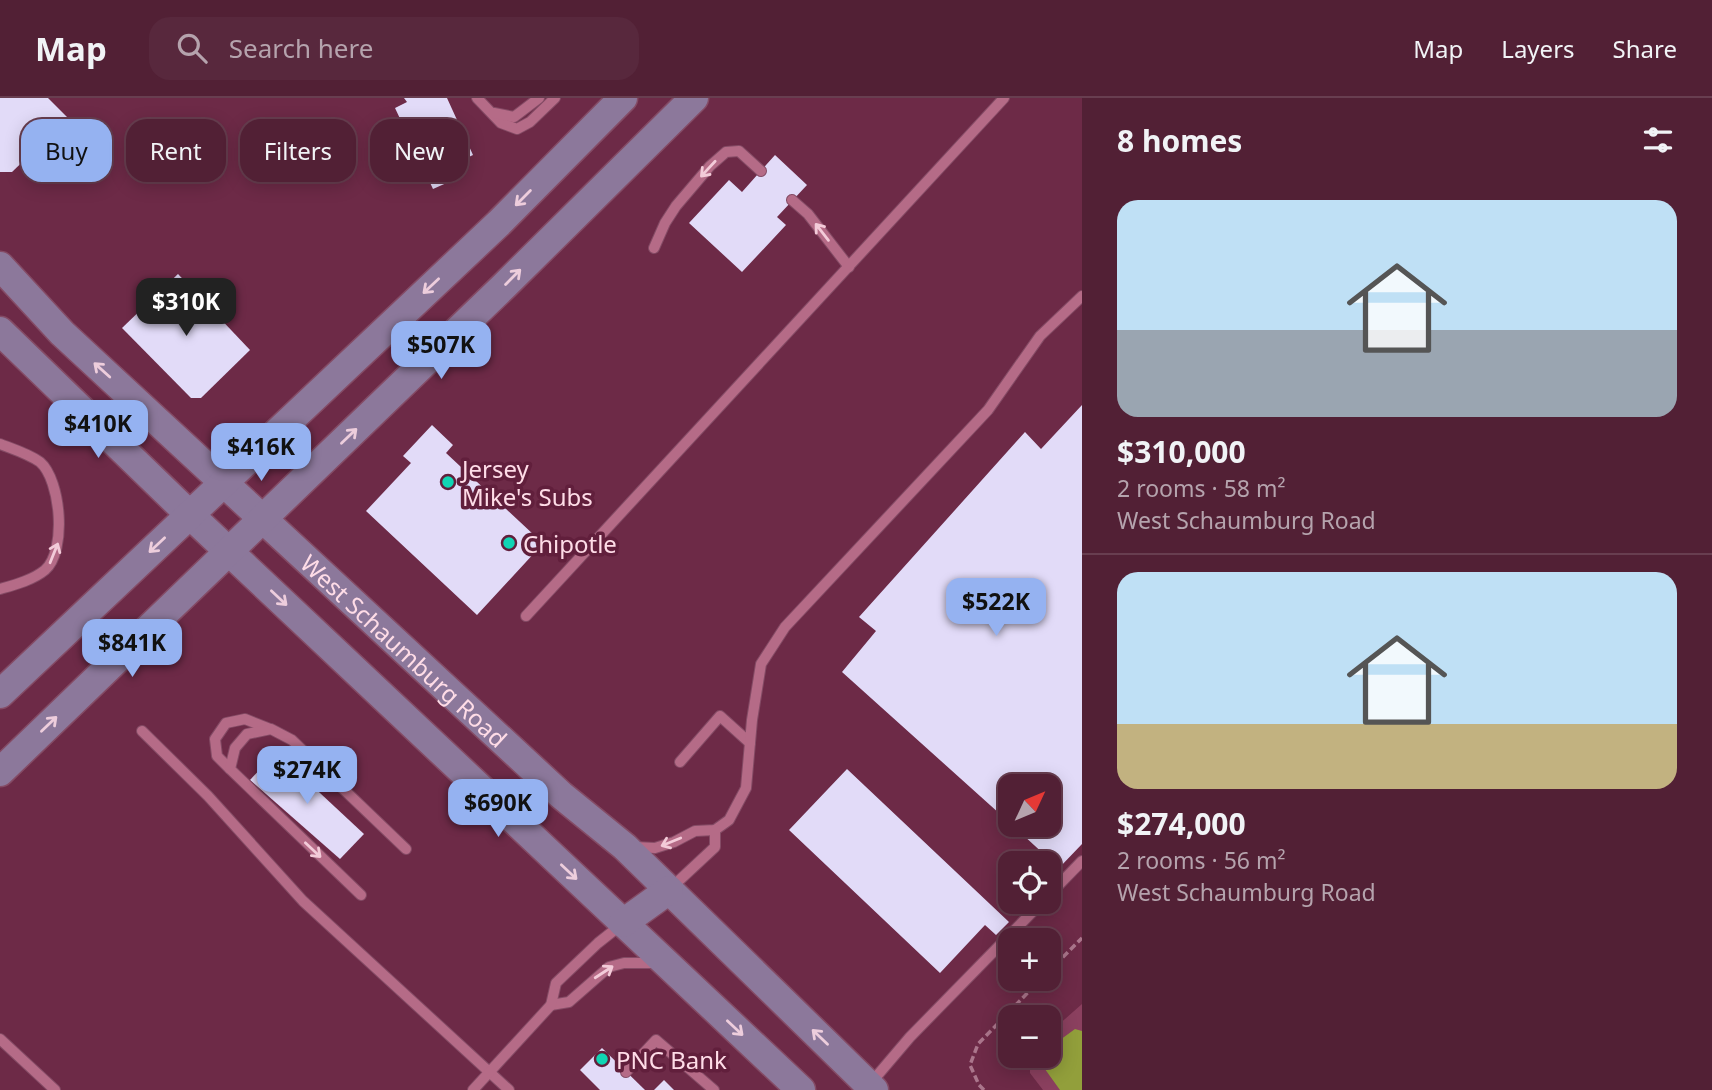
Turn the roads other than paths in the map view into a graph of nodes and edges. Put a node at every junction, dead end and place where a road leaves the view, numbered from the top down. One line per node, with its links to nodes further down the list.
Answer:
1 (477, 98): 7 (lane)
2 (538, 98): 7 (lane)
3 (555, 98): 7 (lane)
4 (623, 98): 16 (main road, one-way to 16)
5 (694, 98): 18 (main road, one-way to 5)
6 (1004, 98): 12 (lane)
7 (490, 111)
8 (761, 171): 10 (lane, one-way to 10)
9 (792, 200): 12 (lane, one-way to 9)
10 (654, 248)
11 (0, 266): 16 (main road, West Schaumburg Road, one-way to 11)
12 (849, 267): 21 (lane)
13 (1082, 296): 25 (lane)
14 (0, 331): 17 (main road, West Schaumburg Road)
15 (0, 444): 20 (lane, one-way to 15)
16 (225, 482): 17 (main road); 18 (main road, West Schaumburg Road)
17 (189, 514): 19 (main road, West Schaumburg Road); 22 (main road, one-way to 22)
18 (263, 519): 19 (main road); 30 (main road, West Schaumburg Road)
19 (230, 551): 28 (main road, one-way to 19); 37 (main road, West Schaumburg Road, one-way to 37)
20 (0, 589)
21 (526, 616)
22 (0, 694)
23 (271, 729): 27 (lane); 27 (lane); 31 (lane)
24 (142, 731): 41 (lane)
25 (750, 743): 26 (lane); 29 (lane)
26 (680, 762)
27 (230, 769): 35 (lane, one-way to 35)
28 (0, 772)
29 (715, 830): 30 (lane, one-way to 30); 34 (lane)
30 (625, 847): 34 (main road, West Schaumburg Road)
31 (406, 849)
32 (1082, 861): 33 (lane)
33 (1061, 883)
34 (669, 890): 37 (main road); 43 (main road, West Schaumburg Road, one-way to 34)
35 (361, 895)
36 (1030, 914): 43 (lane)
37 (623, 923): 38 (main road, West Schaumburg Road); 39 (lane)
38 (665, 963): 39 (lane, one-way to 38); 48 (main road, West Schaumburg Road, one-way to 48)
39 (551, 1005): 41 (lane)
40 (0, 1039): 44 (lane)
41 (489, 1072): 45 (lane); 46 (lane)
42 (626, 1072): 47 (lane)
43 (871, 1088)
44 (55, 1090)
45 (473, 1090)
46 (509, 1090)
47 (714, 1090)
48 (801, 1090)

